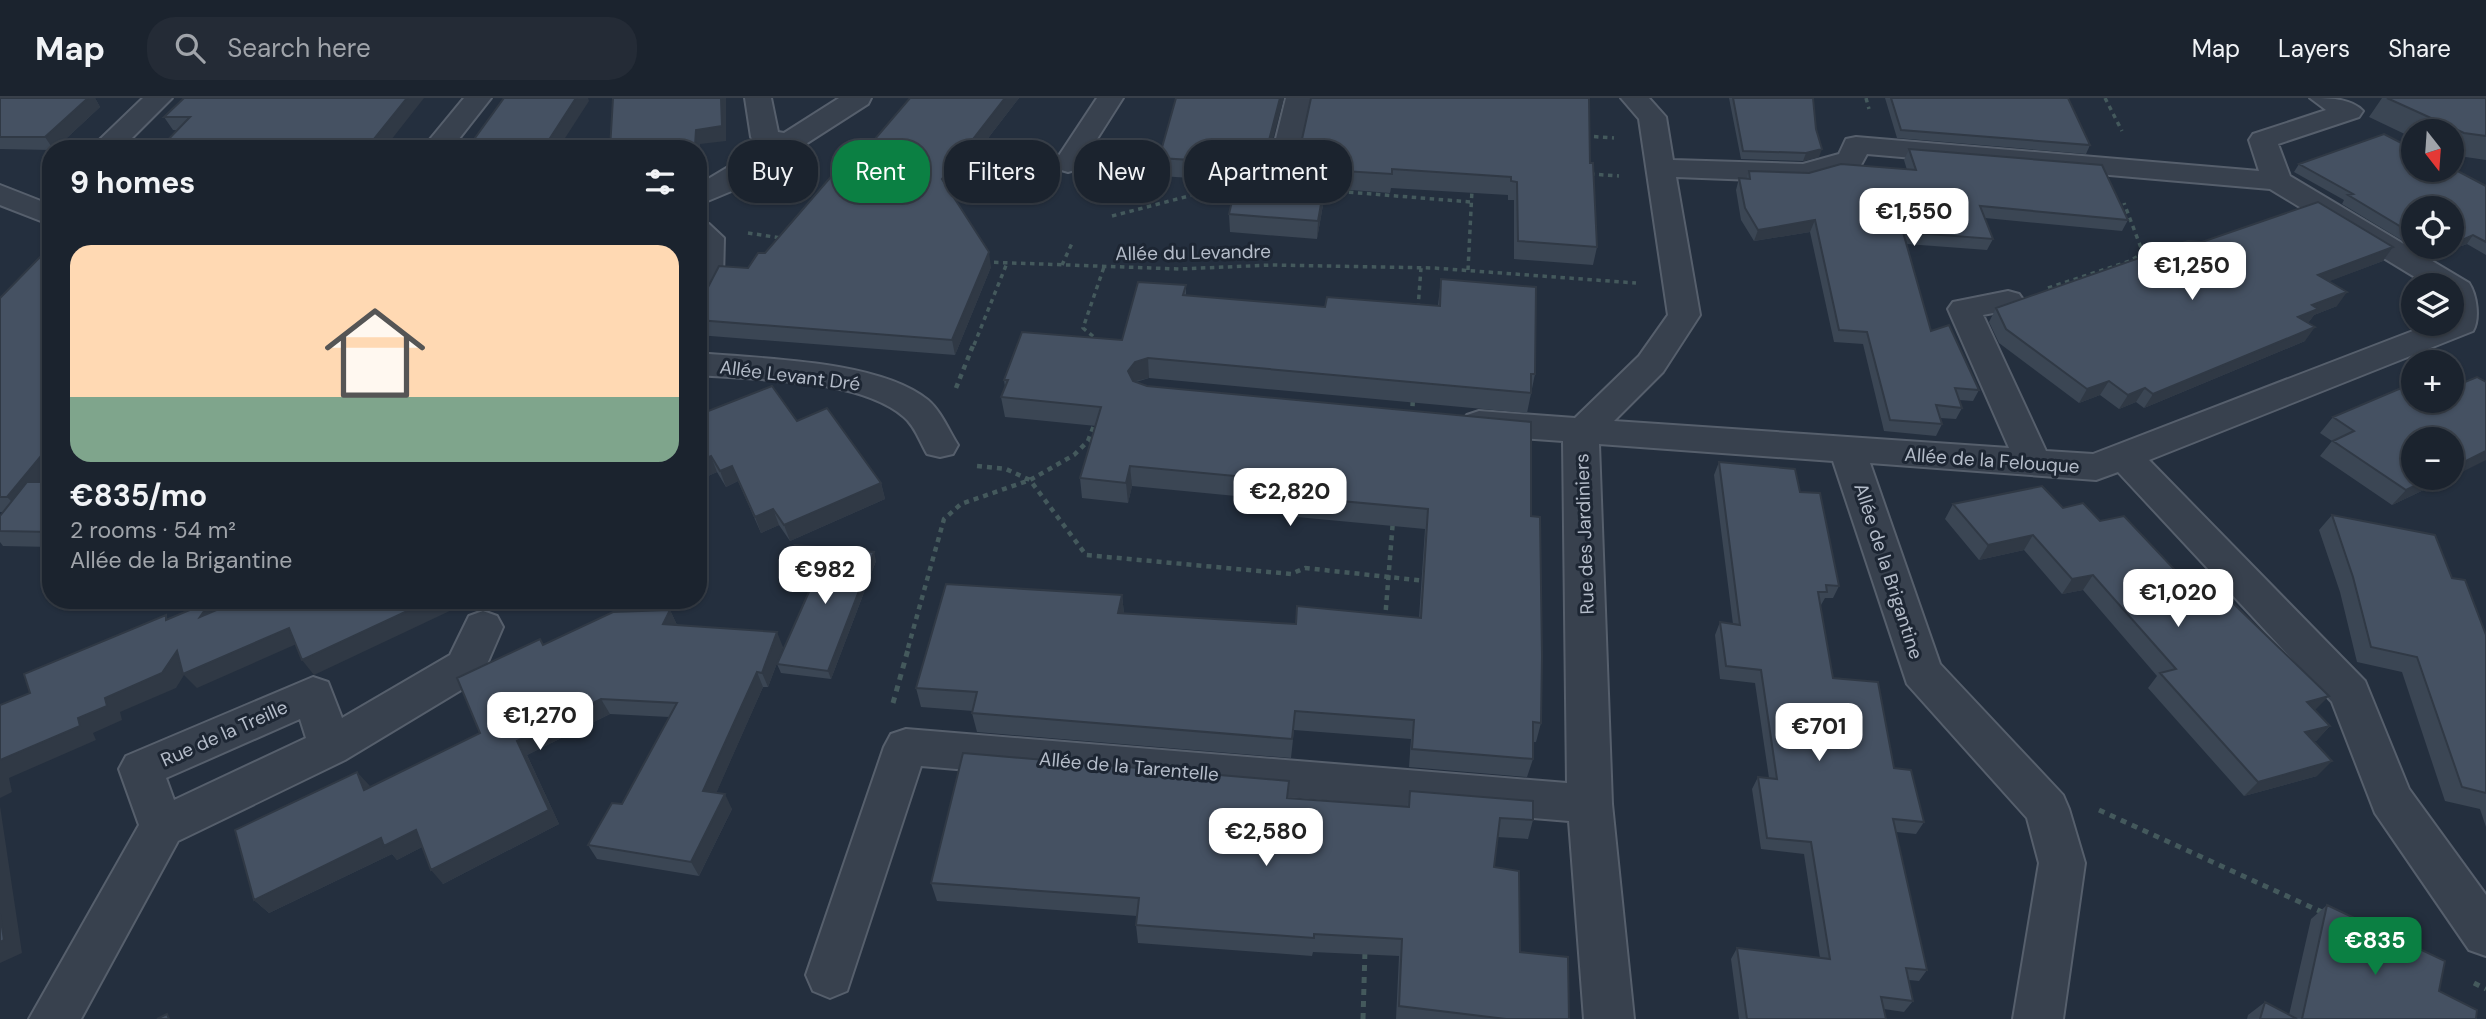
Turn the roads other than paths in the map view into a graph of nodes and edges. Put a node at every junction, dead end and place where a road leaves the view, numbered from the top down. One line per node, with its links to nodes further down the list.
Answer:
1 (159, 98): 9 (street)
2 (478, 98): 10 (street)
3 (758, 98): 11 (street)
4 (858, 98): 12 (street)
5 (1110, 98): 15 (street)
6 (1299, 98): 13 (street)
7 (1634, 98): 14 (street, Rue des Jardiniers)
8 (2327, 108): 17 (street)
9 (114, 140)
10 (443, 140)
11 (776, 140)
12 (793, 140)
13 (1289, 140)
14 (1660, 162): 17 (street, Allée de la Felouque); 24 (street, Rue des Jardiniers)
15 (1068, 163)
16 (728, 181): 18 (street)
17 (2277, 181): 19 (street, Allée de la Felouque)
18 (707, 192)
19 (2429, 273)
20 (2008, 301): 28 (street)
21 (2430, 336): 27 (street, Allée de la Felouque)
22 (707, 365): 25 (street, Allée Levant Dré)
23 (1413, 404): 24 (street, Allée de la Felouque)
24 (1581, 433): 26 (street, Allée de la Felouque); 31 (street, Rue des Jardiniers)
25 (940, 445)
26 (1848, 451): 28 (street, Allée de la Felouque); 37 (street, Allée de la Brigantine)
27 (2124, 456): 28 (street, Allée de la Felouque); 33 (street)
28 (2034, 463)
29 (483, 627): 30 (street)
30 (330, 747): 32 (street); 32 (street, Rue de la Treille)
31 (1591, 804): 34 (street, Allée de la Tarentelle); 36 (street, Rue des Jardiniers)
32 (162, 827): 35 (street)
33 (2486, 934)
34 (830, 975)
35 (54, 1019)
36 (1609, 1019)
37 (2038, 1019)

